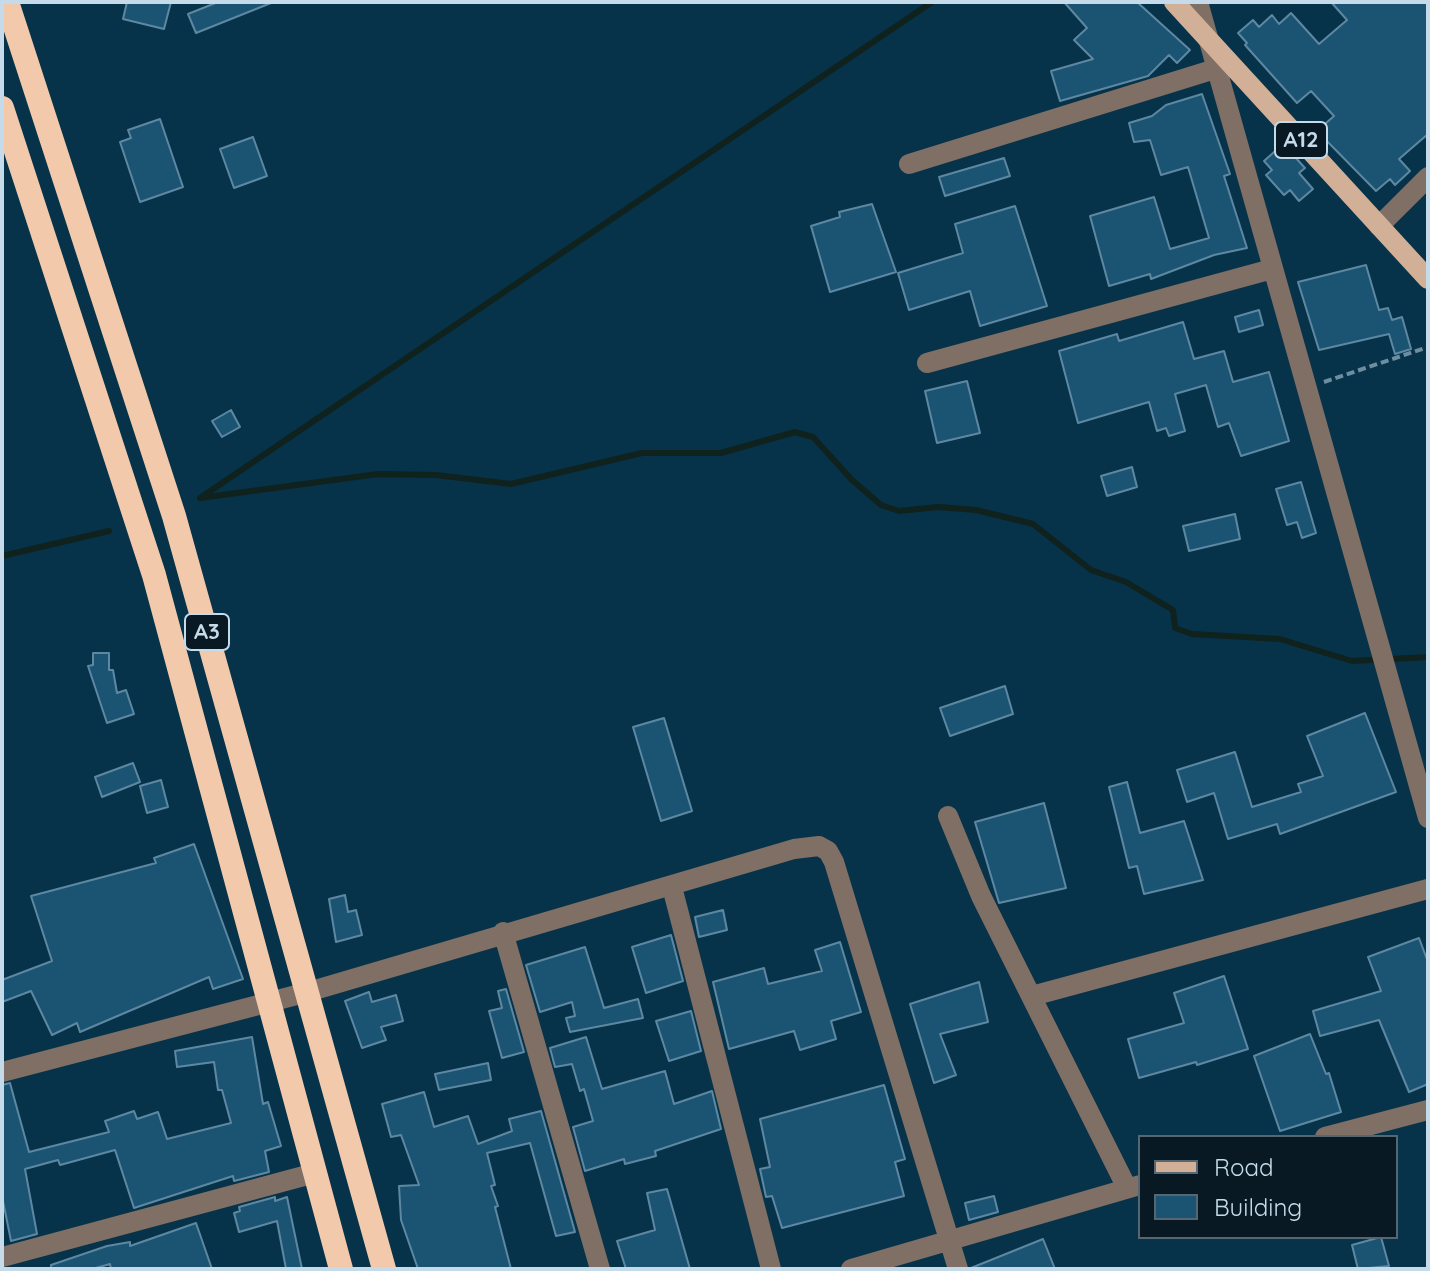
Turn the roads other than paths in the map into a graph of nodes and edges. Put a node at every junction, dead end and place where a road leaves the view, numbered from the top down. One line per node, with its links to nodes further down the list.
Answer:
1 (7, 2): 18 (highway, A3)
2 (1174, 2): 4 (main road, A12)
3 (1198, 2): 4 (street)
4 (1208, 36): 5 (street); 9 (main road, A12)
5 (1215, 69): 7 (street); 10 (street)
6 (2, 108): 20 (highway, A3)
7 (909, 164)
8 (1428, 177): 9 (street)
9 (1379, 226): 11 (main road, A12)
10 (1272, 269): 12 (street); 14 (street)
11 (1428, 279)
12 (927, 363)
13 (948, 816): 19 (street)
14 (1428, 818)
15 (672, 887): 17 (street); 26 (street); 31 (street)
16 (1428, 889): 19 (street)
17 (503, 932): 18 (street); 30 (street)
18 (308, 992): 20 (street); 29 (highway, A3)
19 (1032, 996): 25 (street)
20 (269, 1001): 21 (street); 24 (highway, A3)
21 (2, 1072)
22 (1428, 1110): 23 (street)
23 (1333, 1135)
24 (315, 1173): 27 (street); 28 (highway, A3)
25 (1134, 1187): 26 (street)
26 (950, 1240): 32 (street); 33 (street)
27 (2, 1257)
28 (341, 1269)
29 (384, 1269)
30 (600, 1269)
31 (771, 1269)
32 (851, 1269)
33 (958, 1269)

